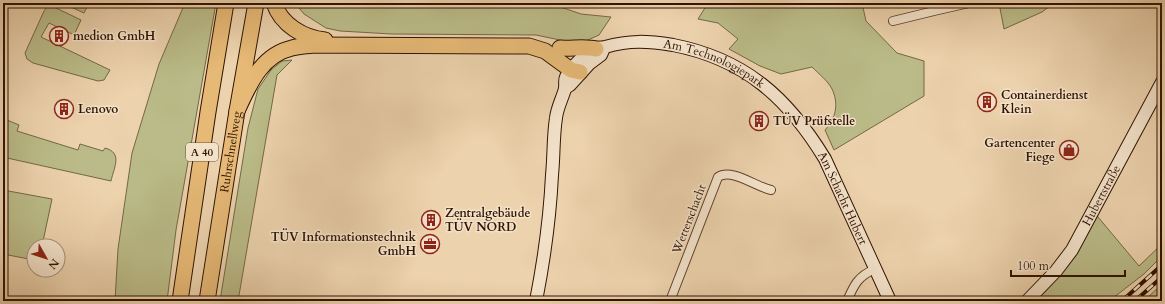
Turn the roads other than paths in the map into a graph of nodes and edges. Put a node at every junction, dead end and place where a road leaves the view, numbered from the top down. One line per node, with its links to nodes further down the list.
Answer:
1 (226, 3): 15 (highway, A 40)
2 (256, 3): 11 (highway, Ruhrschnellweg / A 40)
3 (274, 3): 7 (highway)
4 (969, 3): 5 (street)
5 (933, 7): 6 (street)
6 (894, 21)
7 (560, 48): 8 (highway); 9 (highway)
8 (600, 48): 9 (street, Am Technologiepark); 12 (street, Am Technologiepark)
9 (576, 69): 11 (highway); 17 (street, Am Technologiepark)
10 (1162, 82): 21 (street, Hubertstraße)
11 (237, 111): 16 (highway, Ruhrschnellweg / A 40)
12 (806, 129): 14 (street, Am Schacht Hubert)
13 (771, 190): 18 (street, Wetterschacht)
14 (875, 269): 19 (street); 20 (street, Am Schacht Hubert)
15 (180, 301)
16 (207, 301)
17 (536, 301)
18 (670, 301)
19 (847, 301)
20 (890, 301)
21 (1027, 301)

